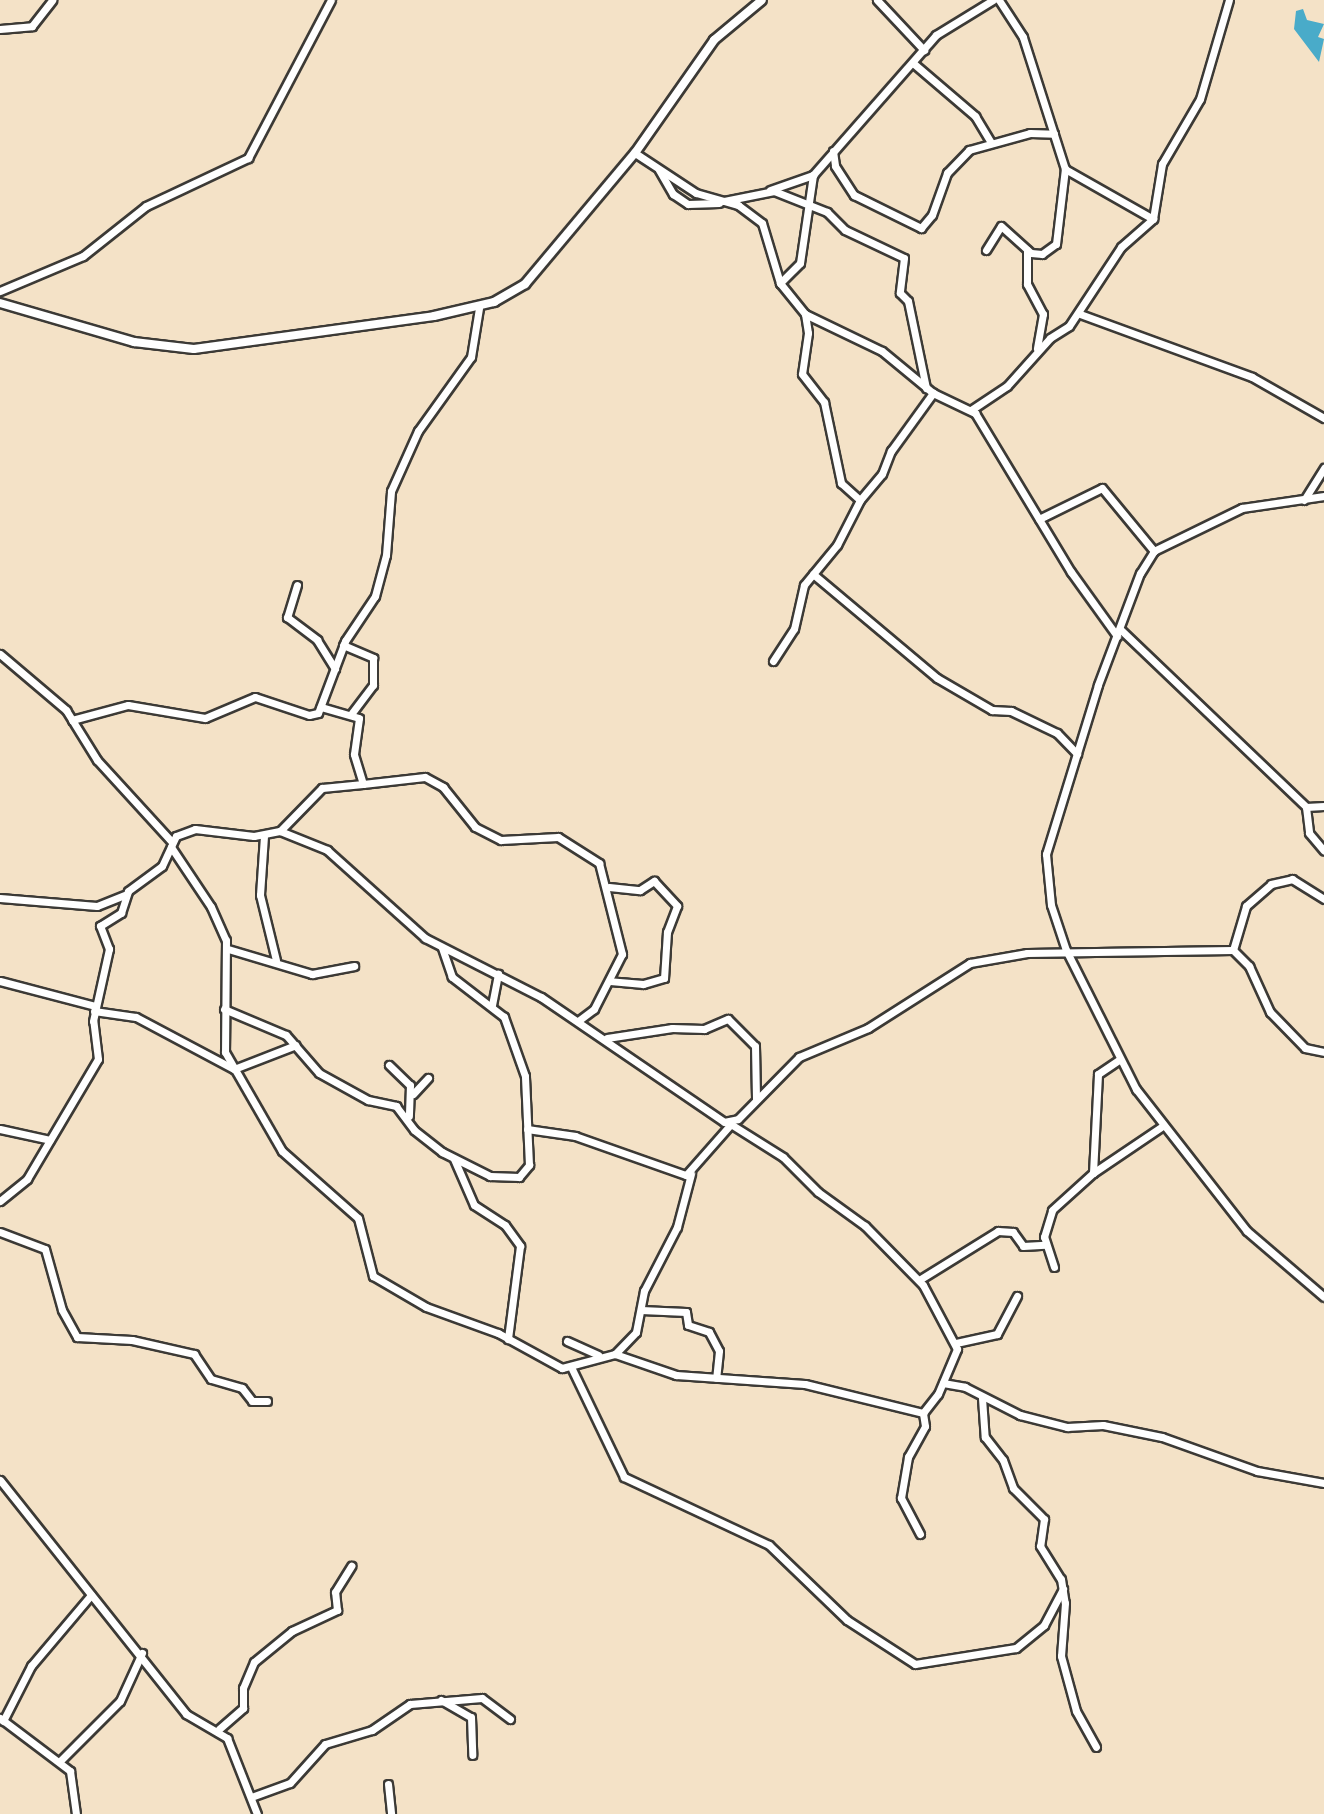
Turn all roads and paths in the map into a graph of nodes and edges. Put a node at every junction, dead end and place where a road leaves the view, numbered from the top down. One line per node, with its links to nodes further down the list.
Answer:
1 (52, 0): 8 (street)
2 (332, 0): 25 (street)
3 (762, 0): 14 (street)
4 (877, 0): 9 (street)
5 (993, 0): 9 (street)
6 (999, 0): 11 (street)
7 (1229, 0): 21 (street)
8 (0, 30)
9 (924, 50): 10 (street)
10 (913, 63): 12 (street); 13 (street)
11 (1054, 134): 12 (street); 15 (street)
12 (991, 142): 13 (street)
13 (833, 151): 17 (street)
14 (635, 153): 16 (street); 27 (street)
15 (1065, 169): 21 (street); 23 (street)
16 (659, 170): 19 (street); 19 (street)
17 (813, 175): 18 (street); 20 (street)
18 (770, 190): 19 (street); 20 (street)
19 (722, 202): 24 (street)
20 (808, 204): 24 (street); 31 (street)
21 (1153, 219): 29 (street)
22 (986, 250): 23 (street)
23 (1027, 250): 30 (street)
24 (780, 283): 28 (street)
25 (0, 291)
26 (0, 303): 27 (street)
27 (480, 308): 44 (street)
28 (805, 314): 31 (street); 37 (street)
29 (1080, 314): 30 (street); 34 (street)
30 (1034, 356): 33 (street)
31 (926, 388): 32 (street)
32 (933, 393): 33 (street); 37 (street)
33 (971, 410): 39 (street)
34 (1324, 418)
35 (1324, 468): 38 (street)
36 (1324, 496): 38 (street)
37 (860, 500): 41 (street)
38 (1304, 500): 40 (street)
39 (1039, 519): 40 (street); 43 (street)
40 (1154, 551): 43 (street)
41 (813, 574): 46 (street); 53 (street)
42 (297, 585): 49 (street)
43 (1119, 632): 53 (street); 56 (street)
44 (343, 645): 49 (street); 51 (street)
45 (0, 654): 48 (street)
46 (773, 661)
47 (0, 665): 48 (street)
48 (10, 665): 52 (street)
49 (335, 669): 50 (street)
50 (321, 707): 51 (street); 52 (street)
51 (352, 713): 54 (street)
52 (72, 720): 59 (street)
53 (1077, 754): 67 (street)
54 (363, 784): 57 (street); 61 (street)
55 (1324, 806): 56 (street)
56 (1306, 807): 60 (street)
57 (280, 831): 58 (street); 65 (street)
58 (264, 836): 59 (street); 69 (street)
59 (171, 844): 62 (street); 66 (street)
60 (1324, 851)
61 (609, 887): 73 (street); 73 (street)
62 (126, 894): 63 (street); 75 (street)
63 (0, 898)
64 (1324, 899): 68 (street)
65 (442, 948): 71 (street); 74 (street)
66 (228, 950): 69 (street); 76 (street)
67 (1066, 950): 68 (street); 81 (street); 86 (street)
68 (1233, 950): 80 (street)
69 (276, 960): 70 (street)
70 (354, 966)
71 (498, 974): 74 (street); 77 (street)
72 (0, 981): 75 (street)
73 (610, 981): 77 (street)
74 (492, 1005): 91 (street)
75 (95, 1009): 83 (street); 92 (street)
76 (224, 1009): 79 (street); 83 (street)
77 (578, 1021): 78 (street)
78 (607, 1038): 86 (street); 88 (street)
79 (296, 1046): 83 (street); 87 (street)
80 (1324, 1052)
81 (1119, 1060): 89 (street); 95 (street)
82 (389, 1065): 85 (street)
83 (234, 1069): 104 (street)
84 (428, 1078): 85 (street)
85 (413, 1094): 87 (street)
86 (756, 1099): 88 (street)
87 (409, 1116): 93 (street)
88 (730, 1123): 94 (street); 100 (street)
89 (1161, 1127): 95 (street); 102 (street)
90 (0, 1129): 92 (street)
91 (527, 1129): 93 (street); 94 (street)
92 (50, 1140): 96 (street)
93 (454, 1159): 104 (street)
94 (691, 1173): 103 (street)
95 (1093, 1173): 98 (street)
96 (0, 1201)
97 (0, 1232): 113 (street)
98 (1045, 1245): 99 (street); 100 (street)
99 (1054, 1267)
100 (919, 1280): 106 (street)
101 (1017, 1296): 106 (street)
102 (1324, 1298)
103 (641, 1310): 107 (street); 110 (street)
104 (508, 1339): 109 (street)
105 (567, 1341): 108 (street)
106 (956, 1343): 111 (street)
107 (615, 1354): 108 (street); 110 (street)
108 (598, 1355): 109 (street)
109 (571, 1367): 119 (street)
110 (716, 1378): 114 (street)
111 (944, 1383): 112 (street); 114 (street)
112 (982, 1398): 116 (street); 119 (street)
113 (267, 1401)
114 (923, 1413): 117 (street)
115 (0, 1480): 120 (street)
116 (1324, 1483)
117 (920, 1534)
118 (351, 1566): 125 (street)
119 (1063, 1589): 126 (street)
120 (91, 1595): 121 (street); 123 (street)
121 (142, 1653): 125 (street); 128 (street)
122 (438, 1698): 124 (street); 127 (street); 130 (street)
123 (1, 1719): 128 (street)
124 (510, 1719)
125 (219, 1729): 130 (street)
126 (1096, 1747)
127 (472, 1755)
128 (62, 1761): 131 (street)
129 (388, 1784): 133 (street)
130 (254, 1796): 132 (street)
131 (76, 1814)
132 (257, 1814)
133 (392, 1814)

